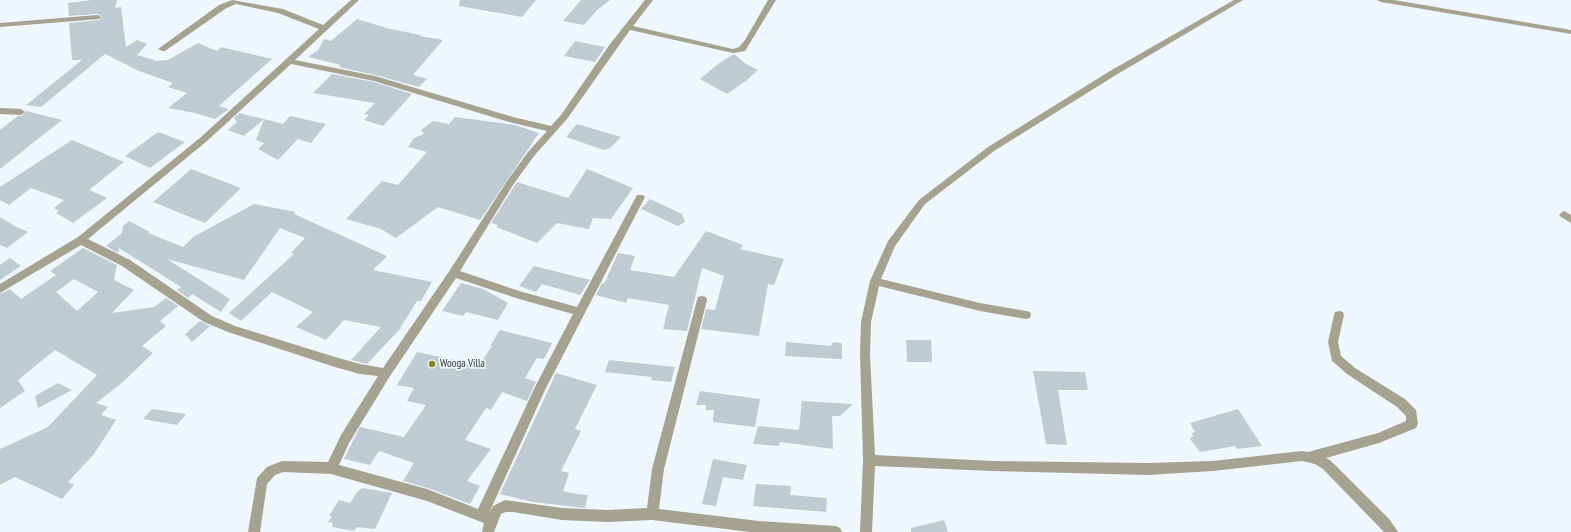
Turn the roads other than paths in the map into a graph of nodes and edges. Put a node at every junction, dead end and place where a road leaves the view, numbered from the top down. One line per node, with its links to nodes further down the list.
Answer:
1 (355, 0): 9 (street)
2 (649, 0): 8 (street)
3 (772, 0): 8 (street)
4 (1239, 0): 19 (street)
5 (1381, 0): 10 (street)
6 (98, 17): 7 (street)
7 (0, 25)
8 (628, 27): 15 (street)
9 (324, 28): 11 (street); 12 (street)
10 (1571, 32)
11 (162, 49)
12 (290, 61): 15 (street); 17 (street)
13 (0, 111): 14 (street)
14 (21, 112)
15 (552, 130): 18 (street)
16 (640, 197): 22 (street)
17 (81, 240): 20 (street); 25 (street)
18 (454, 273): 22 (street); 25 (street)
19 (875, 281): 23 (street); 27 (street)
20 (0, 289)
21 (702, 300): 29 (street)
22 (581, 312): 30 (street)
23 (1026, 315)
24 (1339, 315): 26 (street)
25 (386, 373): 28 (street)
26 (1307, 457): 27 (street); 34 (street)
27 (869, 460): 33 (street)
28 (331, 468): 30 (street); 31 (street)
29 (652, 514): 30 (street); 32 (street)
30 (487, 523)
31 (254, 532)
32 (836, 532)
33 (866, 532)
34 (1392, 532)

